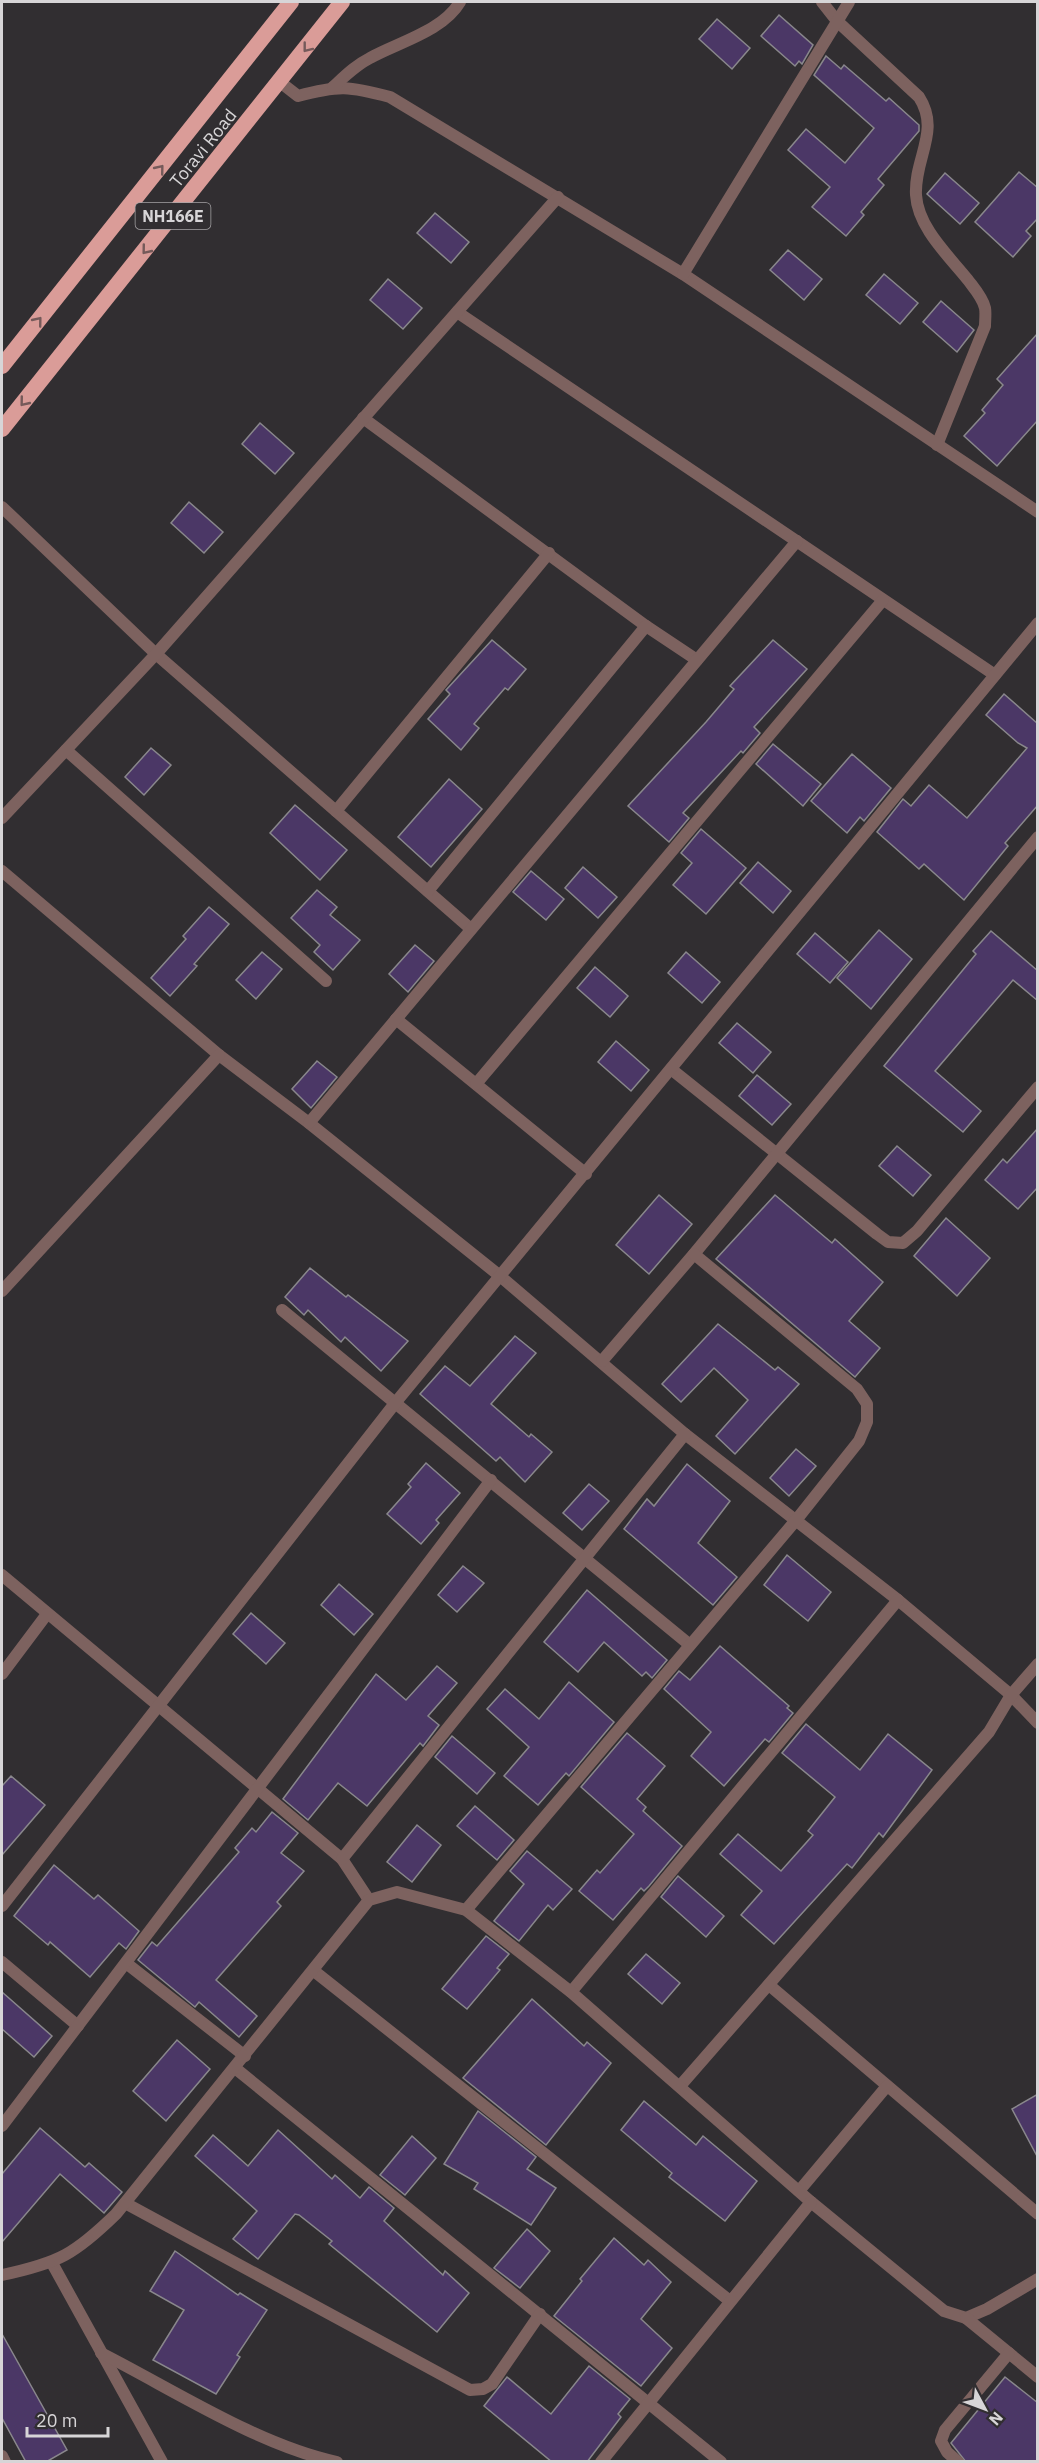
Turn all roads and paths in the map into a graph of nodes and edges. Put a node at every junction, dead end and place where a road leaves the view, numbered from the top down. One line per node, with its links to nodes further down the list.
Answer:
1 (291, 2): 12 (highway, Toravi Road / NH166E, one-way to 1)
2 (342, 2): 7 (highway, Toravi Road / NH166E, one-way to 7)
3 (460, 2): 8 (street)
4 (822, 2): 6 (street)
5 (849, 2): 6 (street)
6 (837, 21): 10 (street); 15 (street)
7 (280, 82): 8 (street); 14 (highway, Toravi Road / NH166E, one-way to 14)
8 (333, 87): 9 (street)
9 (558, 197): 10 (street); 11 (street)
10 (683, 274): 15 (street)
11 (457, 312): 13 (street); 18 (street)
12 (2, 366)
13 (363, 418): 19 (street); 23 (street)
14 (2, 429)
15 (937, 444): 17 (street)
16 (2, 507): 23 (street)
17 (1038, 512)
18 (797, 541): 20 (street); 24 (street)
19 (549, 553): 22 (street); 27 (street)
20 (884, 600): 25 (street); 37 (street)
21 (1038, 623): 25 (street)
22 (646, 626): 24 (street); 31 (street)
23 (156, 654): 26 (street); 27 (street)
24 (697, 660): 32 (street)
25 (995, 675): 36 (street)
26 (66, 750): 28 (street); 33 (street)
27 (336, 810): 31 (street)
28 (2, 818)
29 (1035, 844): 40 (street)
30 (2, 871): 35 (street)
31 (428, 891): 32 (street)
32 (471, 929): 34 (street)
33 (326, 981)
34 (396, 1019): 37 (street); 39 (street)
35 (219, 1055): 39 (street); 44 (street)
36 (671, 1069): 40 (street); 41 (street)
37 (476, 1084): 41 (street)
38 (1038, 1087): 40 (street)
39 (309, 1123): 43 (street)
40 (775, 1153): 42 (street)
41 (586, 1174): 43 (street)
42 (694, 1254): 46 (street); 50 (street)
43 (500, 1276): 46 (street); 47 (street)
44 (2, 1291)
45 (282, 1310): 47 (street)
46 (602, 1361): 48 (street)
47 (396, 1402): 49 (street); 59 (street)
48 (685, 1434): 50 (street); 51 (street)
49 (491, 1480): 51 (street); 61 (street)
50 (797, 1518): 53 (street); 55 (street)
51 (585, 1558): 55 (street); 62 (street)
52 (2, 1575): 54 (street)
53 (898, 1600): 58 (street); 70 (street)
54 (47, 1614): 57 (street); 59 (street)
55 (690, 1644): 65 (street)
56 (1038, 1664): 58 (street)
57 (2, 1674)
58 (1011, 1695): 60 (street); 69 (street)
59 (156, 1707): 61 (street); 64 (street)
60 (1038, 1723)
61 (257, 1790): 62 (street); 67 (street)
62 (342, 1860): 63 (street)
63 (369, 1900): 65 (street); 68 (street)
64 (2, 1905)
65 (466, 1910): 70 (street)
66 (2, 1962): 71 (street)
67 (126, 1963): 71 (street); 72 (street)
68 (314, 1971): 72 (street); 84 (street)
69 (769, 1985): 74 (street); 75 (street)
70 (571, 1992): 74 (street)
71 (78, 2026): 76 (street)
72 (245, 2056): 73 (street)
73 (235, 2068): 79 (street); 85 (street)
74 (680, 2086): 77 (street)
75 (887, 2086): 77 (street); 80 (street)
76 (2, 2126)
77 (799, 2191): 78 (street)
78 (811, 2202): 84 (street); 86 (street)
79 (125, 2203): 81 (street); 85 (street)
80 (1038, 2214)
81 (52, 2263): 82 (street); 87 (street)
82 (2, 2275)
83 (1038, 2279): 86 (street)
84 (730, 2301): 90 (street)
85 (540, 2314): 90 (street)
86 (966, 2318): 88 (street)
87 (101, 2353): 93 (street); 94 (street)
88 (1009, 2354): 89 (street); 97 (street)
89 (1038, 2377)
90 (648, 2401): 95 (street); 96 (street)
91 (2, 2456): 92 (street)
92 (5, 2462)
93 (162, 2462)
94 (337, 2462)
95 (601, 2462)
96 (721, 2462)
97 (958, 2462)

